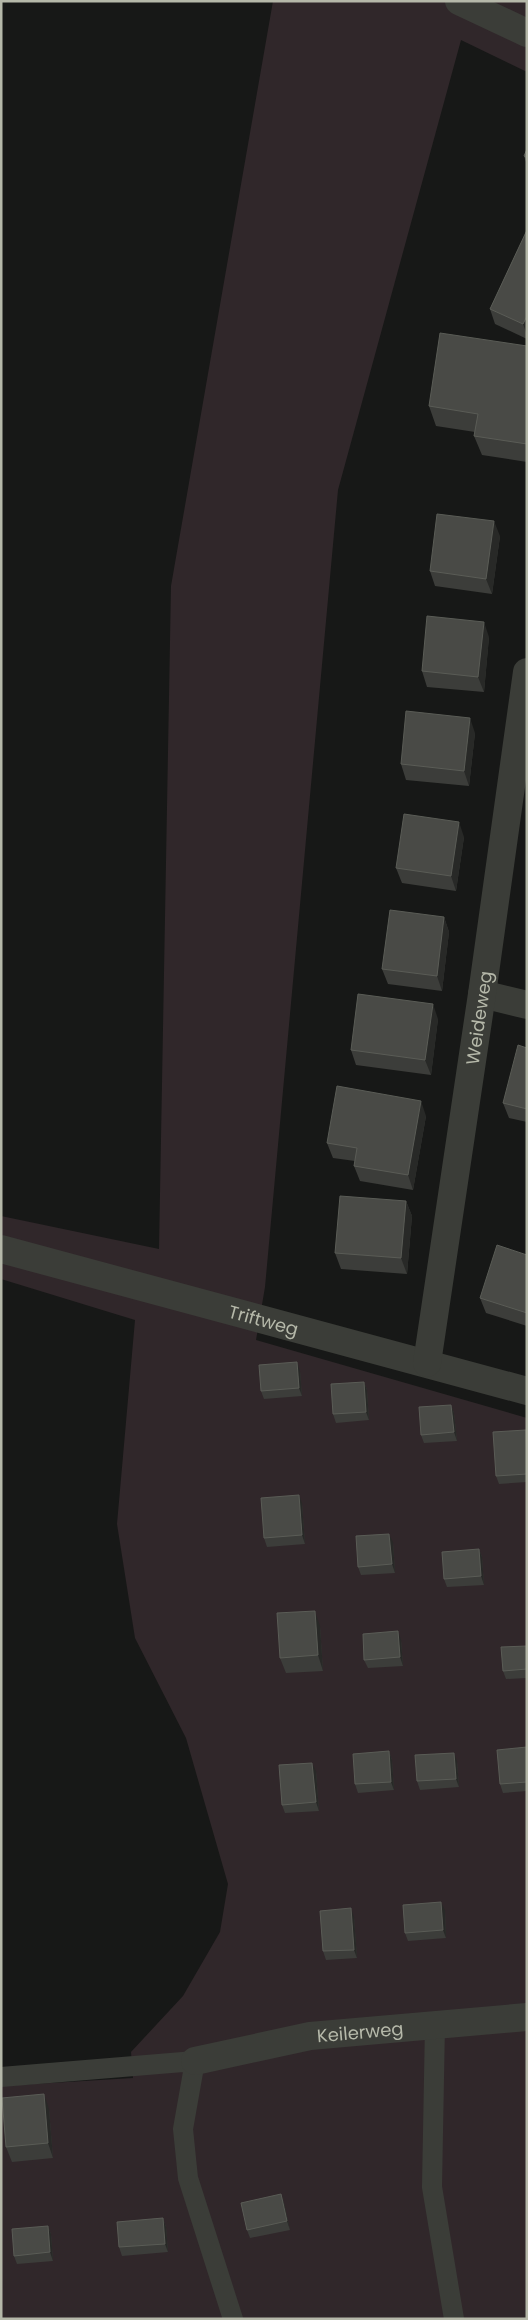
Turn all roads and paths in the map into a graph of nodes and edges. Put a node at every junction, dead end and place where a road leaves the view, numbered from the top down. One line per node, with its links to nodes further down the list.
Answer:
1 (465, 3): 2 (street)
2 (527, 33)
3 (527, 672): 4 (street, Weideweg)
4 (482, 994): 5 (street); 7 (street, Weideweg)
5 (527, 1005)
6 (1, 1249): 7 (street, Triftweg)
7 (428, 1363): 8 (street, Triftweg)
8 (527, 1391)
9 (527, 2017): 10 (street, Keilerweg)
10 (435, 2024): 11 (street, Keilerweg); 14 (lane)
11 (195, 2061): 12 (lane); 13 (lane)
12 (1, 2077)
13 (233, 2319)
14 (454, 2319)

